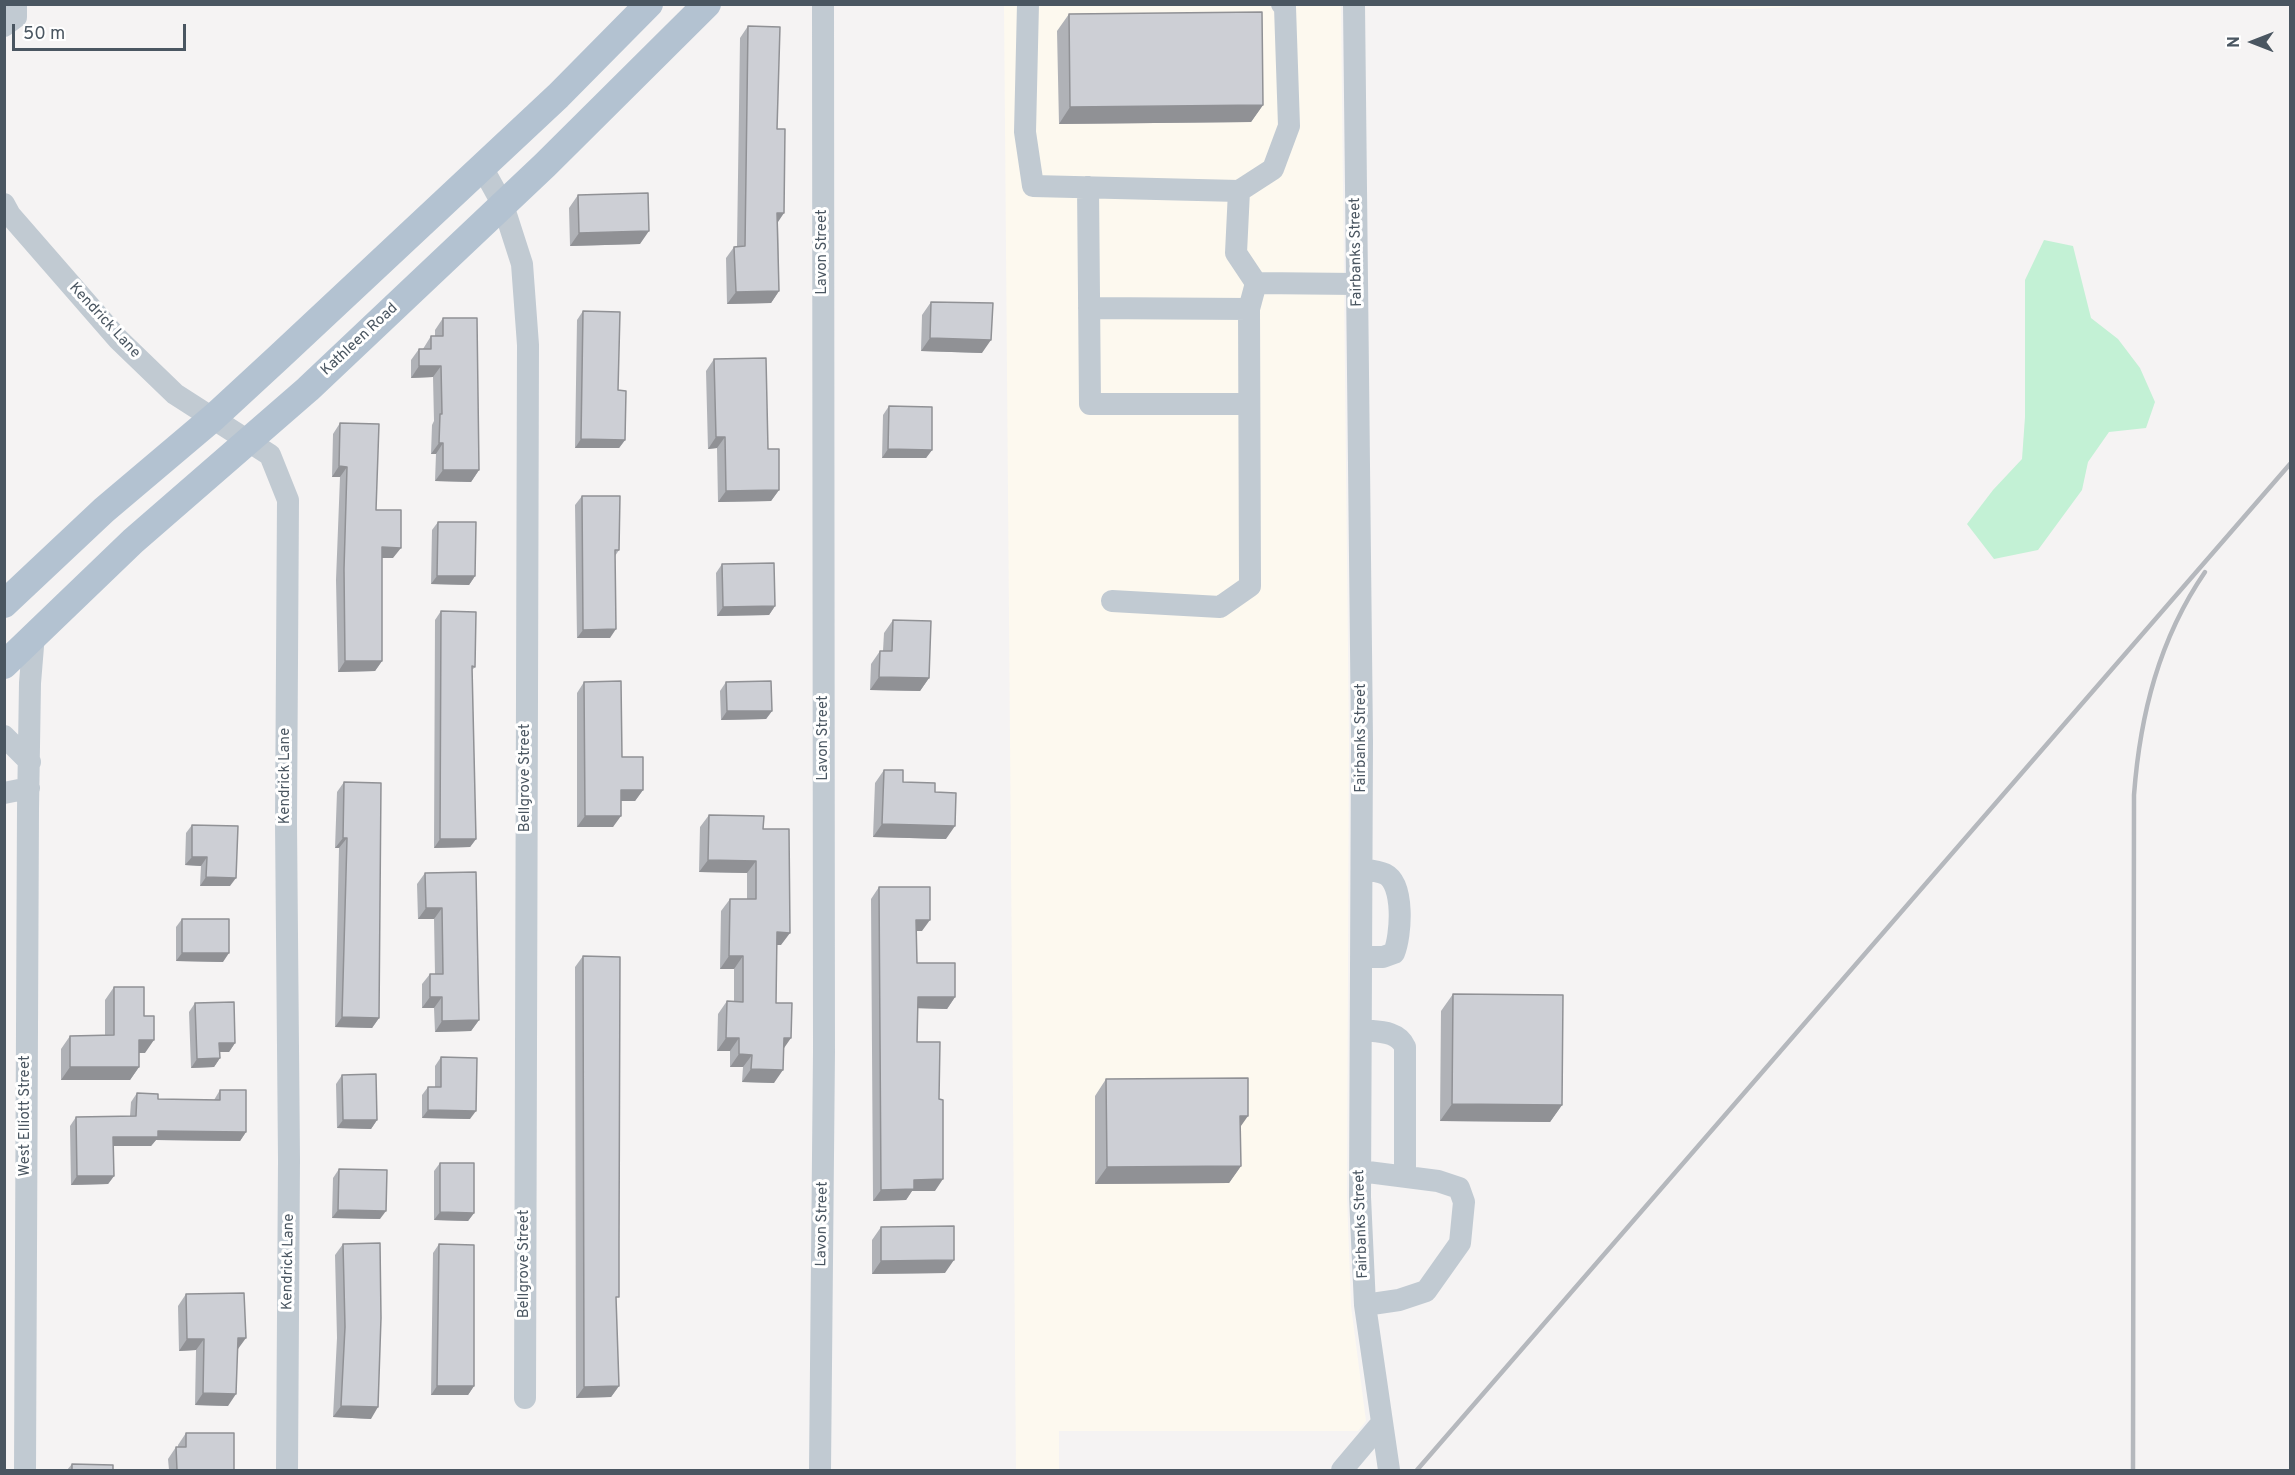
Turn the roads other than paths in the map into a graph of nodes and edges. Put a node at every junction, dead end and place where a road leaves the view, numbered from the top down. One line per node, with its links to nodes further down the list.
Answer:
1 (16, 4): 8 (street)
2 (649, 4): 9 (main road)
3 (707, 4): 13 (main road, Kathleen Road)
4 (823, 4): 39 (street, Lavon Street)
5 (1028, 4): 10 (street)
6 (1282, 4): 11 (street)
7 (1354, 4): 15 (street, Fairbanks Street)
8 (4, 26)
9 (482, 167): 13 (street, Bellgrove Street); 19 (main road)
10 (1088, 187): 11 (street); 16 (street)
11 (1239, 191): 14 (street)
12 (4, 204): 19 (street, Kendrick Lane)
13 (503, 204): 20 (main road, Kathleen Road); 35 (street, Bellgrove Street)
14 (1256, 283): 15 (street); 17 (street)
15 (1357, 284): 29 (street, Fairbanks Street)
16 (1089, 308): 17 (street); 18 (street)
17 (1249, 309): 18 (street)
18 (1249, 404): 21 (street)
19 (214, 417): 20 (street, Kendrick Lane); 22 (main road)
20 (249, 439): 23 (main road, Kathleen Road); 38 (street, Kendrick Lane)
21 (1112, 600)
22 (4, 604)
23 (34, 634): 24 (main road, Kathleen Road); 26 (street, West Elliott Street)
24 (4, 665)
25 (4, 736): 26 (street)
26 (30, 762): 27 (street, West Elliott Street)
27 (29, 788): 28 (street); 37 (street, West Elliott Street)
28 (4, 793)
29 (1362, 869): 30 (street, Fairbanks Street); 30 (street)
30 (1361, 957): 31 (street, Fairbanks Street)
31 (1361, 1030): 32 (street, Fairbanks Street); 33 (street)
32 (1360, 1171): 33 (street); 34 (street, Fairbanks Street)
33 (1405, 1176): 34 (street)
34 (1365, 1305): 36 (street, Fairbanks Street)
35 (525, 1398)
36 (1380, 1425): 40 (street); 41 (street, Fairbanks Street)
37 (25, 1470)
38 (287, 1470)
39 (820, 1470)
40 (1342, 1470)
41 (1389, 1470)

